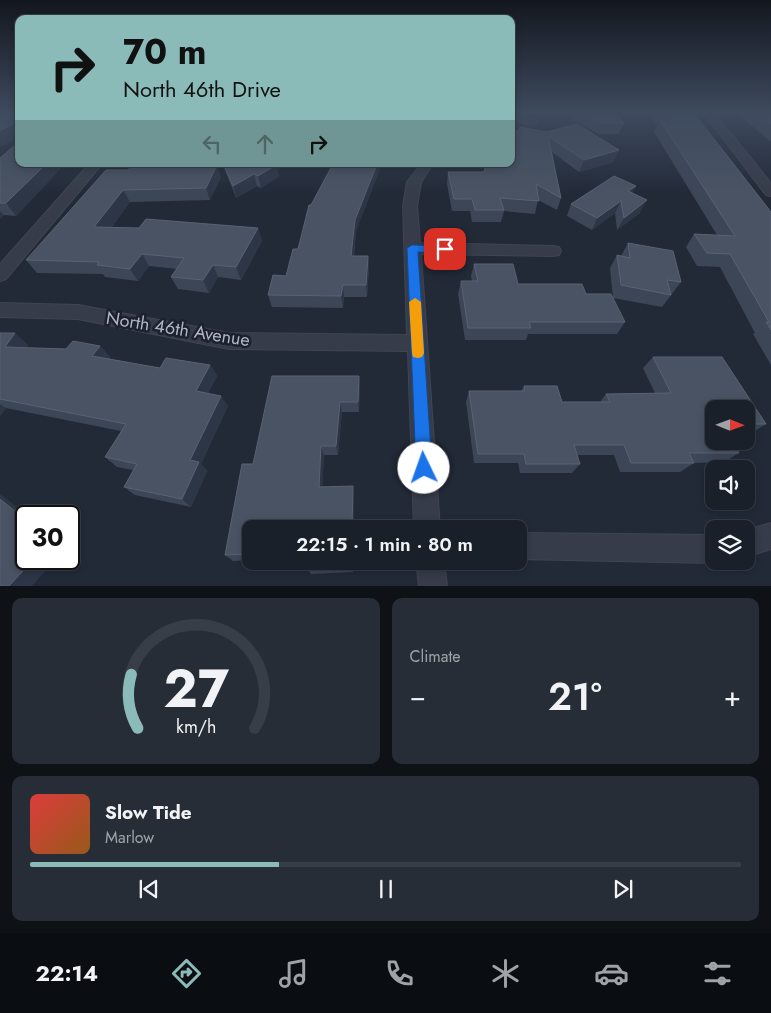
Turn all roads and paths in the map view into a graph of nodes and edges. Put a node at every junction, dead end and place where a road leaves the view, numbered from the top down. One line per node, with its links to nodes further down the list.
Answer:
1 (730, 139): 4 (street)
2 (93, 167): 9 (street)
3 (423, 167): 7 (street)
4 (752, 167): 5 (street); 6 (street)
5 (771, 167)
6 (771, 192)
7 (412, 248): 8 (street); 11 (street)
8 (553, 251)
9 (0, 275)
10 (0, 310): 11 (street, North 46th Avenue)
11 (417, 343): 12 (street)
12 (427, 520)
13 (771, 536): 14 (street)
14 (755, 541)
15 (527, 546): 16 (street)
16 (705, 549)
17 (431, 570): 18 (street)
18 (432, 586)

